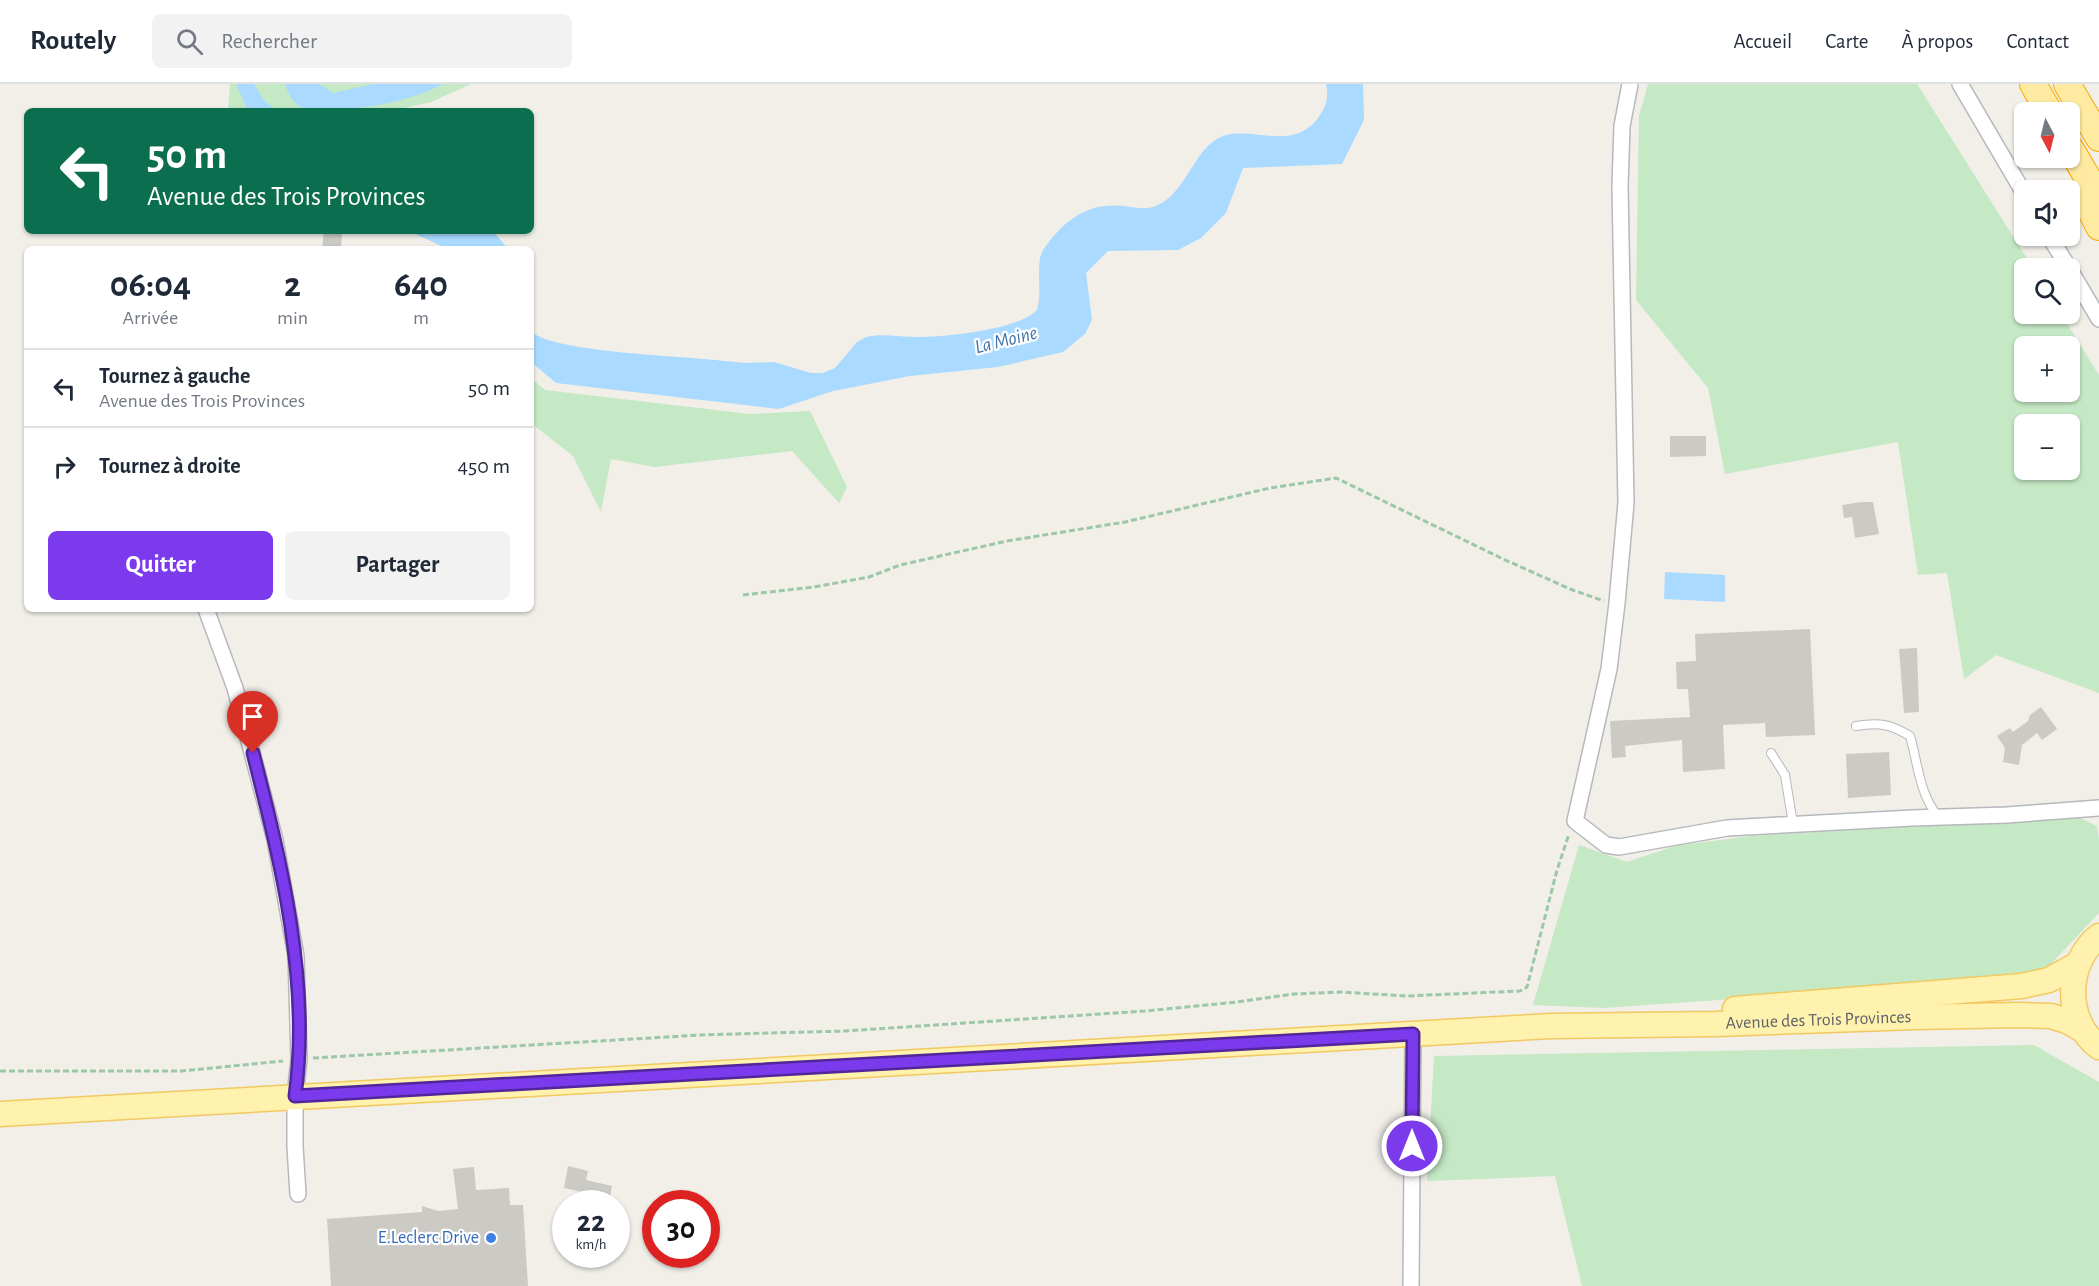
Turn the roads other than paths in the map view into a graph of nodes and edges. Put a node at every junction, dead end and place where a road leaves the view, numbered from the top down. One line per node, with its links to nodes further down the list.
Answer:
1 (1630, 84): 18 (street)
2 (1960, 84): 8 (street)
3 (2033, 84): 5 (highway)
4 (2067, 84): 6 (highway)
5 (2043, 102)
6 (2099, 138)
7 (2080, 165): 9 (highway)
8 (2016, 180)
9 (2095, 191): 10 (highway)
10 (2099, 227)
11 (2080, 287): 12 (street)
12 (2099, 319)
13 (207, 612): 24 (street)
14 (1856, 726): 17 (lane)
15 (1771, 753): 18 (lane)
16 (2099, 808): 17 (street)
17 (1939, 817): 18 (street)
18 (1793, 824)
19 (2099, 936): 20 (main road)
20 (2078, 964): 21 (main road, Avenue des Trois Provinces); 23 (main road)
21 (1551, 1026): 22 (main road, Avenue des Trois Provinces); 23 (main road, Avenue des Trois Provinces)
22 (1413, 1034): 24 (main road, Avenue des Trois Provinces); 29 (street)
23 (2091, 1038)
24 (295, 1096): 26 (main road, Avenue des Trois Provinces); 28 (street)
25 (0, 1098): 26 (main road, Avenue des Trois Provinces)
26 (205, 1101): 27 (main road, Avenue des Trois Provinces)
27 (0, 1114)
28 (298, 1194)
29 (1412, 1286)

